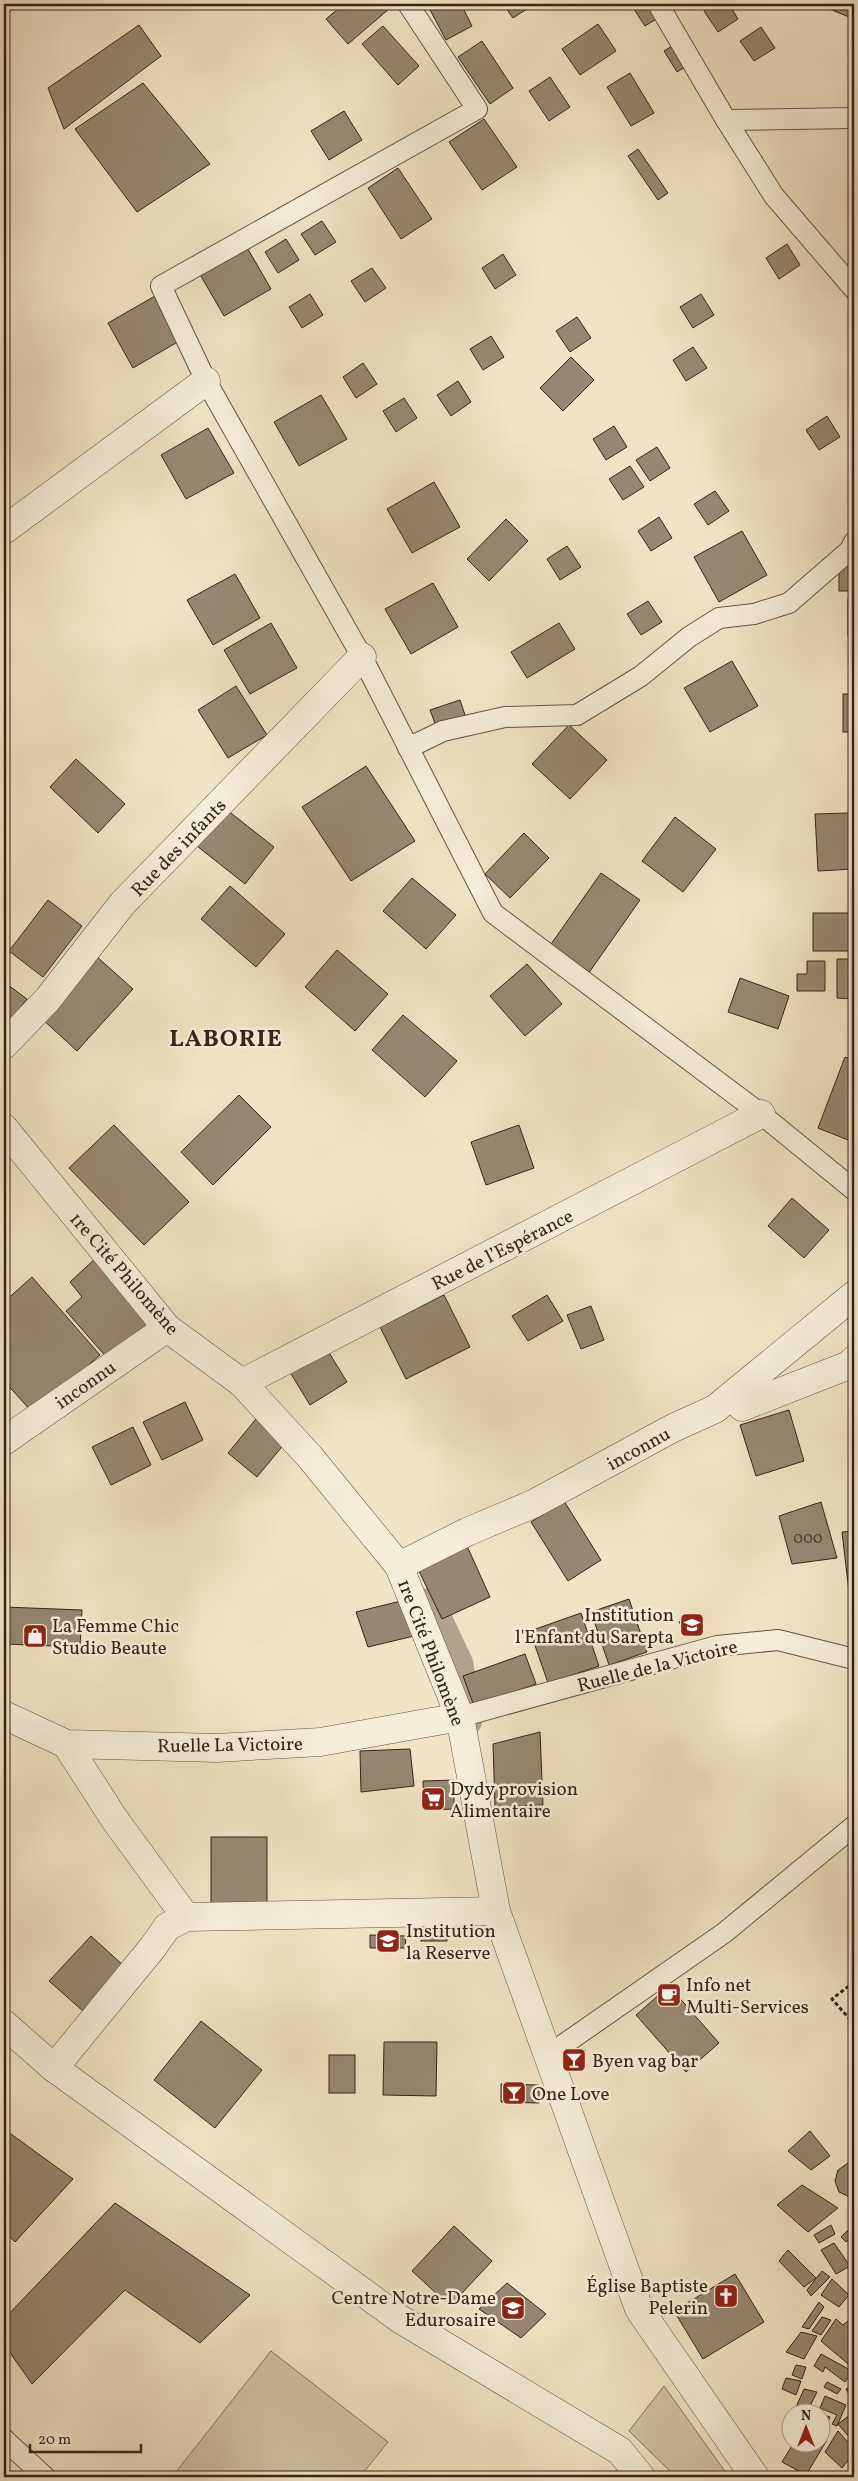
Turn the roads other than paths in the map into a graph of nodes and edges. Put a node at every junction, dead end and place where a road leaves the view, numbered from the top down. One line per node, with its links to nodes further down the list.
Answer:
1 (408, 4): 6 (lane)
2 (658, 4): 4 (lane)
3 (854, 118): 4 (lane)
4 (726, 120): 5 (lane)
5 (854, 289)
6 (206, 381): 7 (street); 9 (lane)
7 (4, 530)
8 (854, 542): 10 (lane)
9 (362, 657): 10 (lane); 11 (street, Rue des infants)
10 (408, 748): 12 (lane)
11 (4, 1044)
12 (761, 1114): 14 (lane); 18 (street, Rue de l’Espérance)
13 (4, 1128): 16 (street, 1re Cité Philomène)
14 (854, 1190)
15 (854, 1295): 21 (street, inconnu)
16 (167, 1328): 18 (street, 1re Cité Philomène); 20 (street, inconnu)
17 (854, 1360): 19 (street)
18 (242, 1383): 21 (street, 1re Cité Philomène)
19 (742, 1407)
20 (4, 1441)
21 (399, 1566): 24 (street, 1re Cité Philomène)
22 (854, 1659): 24 (lane, Ruelle de la Victoire)
23 (4, 1716): 25 (street, Ruelle La Victoire)
24 (460, 1717): 25 (street, Ruelle La Victoire); 27 (street, 1re Cité Philomène)
25 (66, 1744): 28 (street)
26 (854, 1826): 30 (lane)
27 (496, 1911): 28 (street); 30 (street, 1re Cité Philomène)
28 (186, 1917): 31 (street)
29 (4, 2024): 31 (street)
30 (547, 2056): 35 (street, 1re Cité Philomène)
31 (54, 2068): 34 (street)
32 (4, 2439): 33 (lane)
33 (45, 2477)
34 (640, 2477)
35 (755, 2477)

